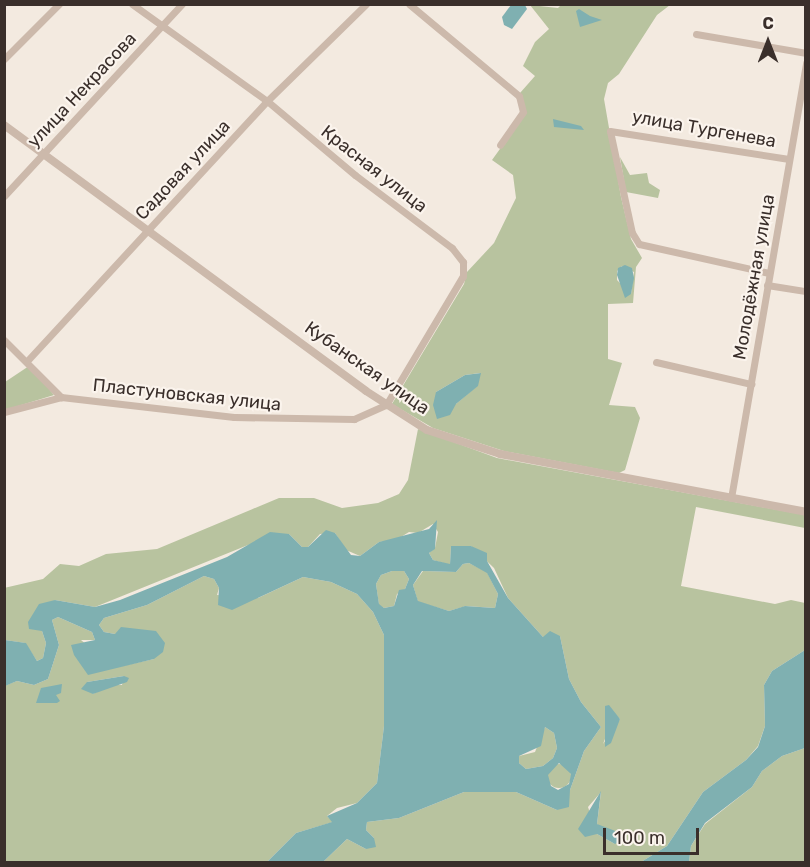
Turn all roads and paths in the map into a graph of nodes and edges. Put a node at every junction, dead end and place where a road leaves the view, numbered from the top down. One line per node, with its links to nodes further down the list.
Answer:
1 (59, 4): 9 (street)
2 (132, 4): 6 (street, Красная улица)
3 (182, 4): 6 (street, улица Некрасова)
4 (366, 4): 11 (street, Садовая улица)
5 (410, 4): 13 (street)
6 (162, 27): 11 (street, Красная улица); 14 (street, улица Некрасова)
7 (696, 34): 8 (street)
8 (806, 53)
9 (4, 59)
10 (805, 64): 15 (street, Молодёжная улица)
11 (267, 101): 17 (street, Садовая улица); 26 (street, Красная улица)
12 (4, 125): 14 (street, Кубанская улица)
13 (500, 145)
14 (43, 153): 16 (street, улица Некрасова); 17 (street, Кубанская улица)
15 (789, 159): 18 (street, Молодёжная улица); 18 (street, улица Тургенева)
16 (4, 196)
17 (148, 229): 22 (street, Садовая улица); 26 (street, Кубанская улица)
18 (770, 273): 19 (street, Молодёжная улица)
19 (767, 285): 20 (street); 24 (street, Молодёжная улица)
20 (806, 291)
21 (4, 340): 22 (street)
22 (27, 361): 25 (street)
23 (656, 362): 24 (street)
24 (751, 384): 28 (street, Молодёжная улица)
25 (61, 398): 26 (street, Пластуновская улица); 27 (street)
26 (386, 405): 28 (street, Кубанская улица)
27 (4, 412)
28 (731, 498): 29 (street, Кубанская улица)
29 (806, 512)

